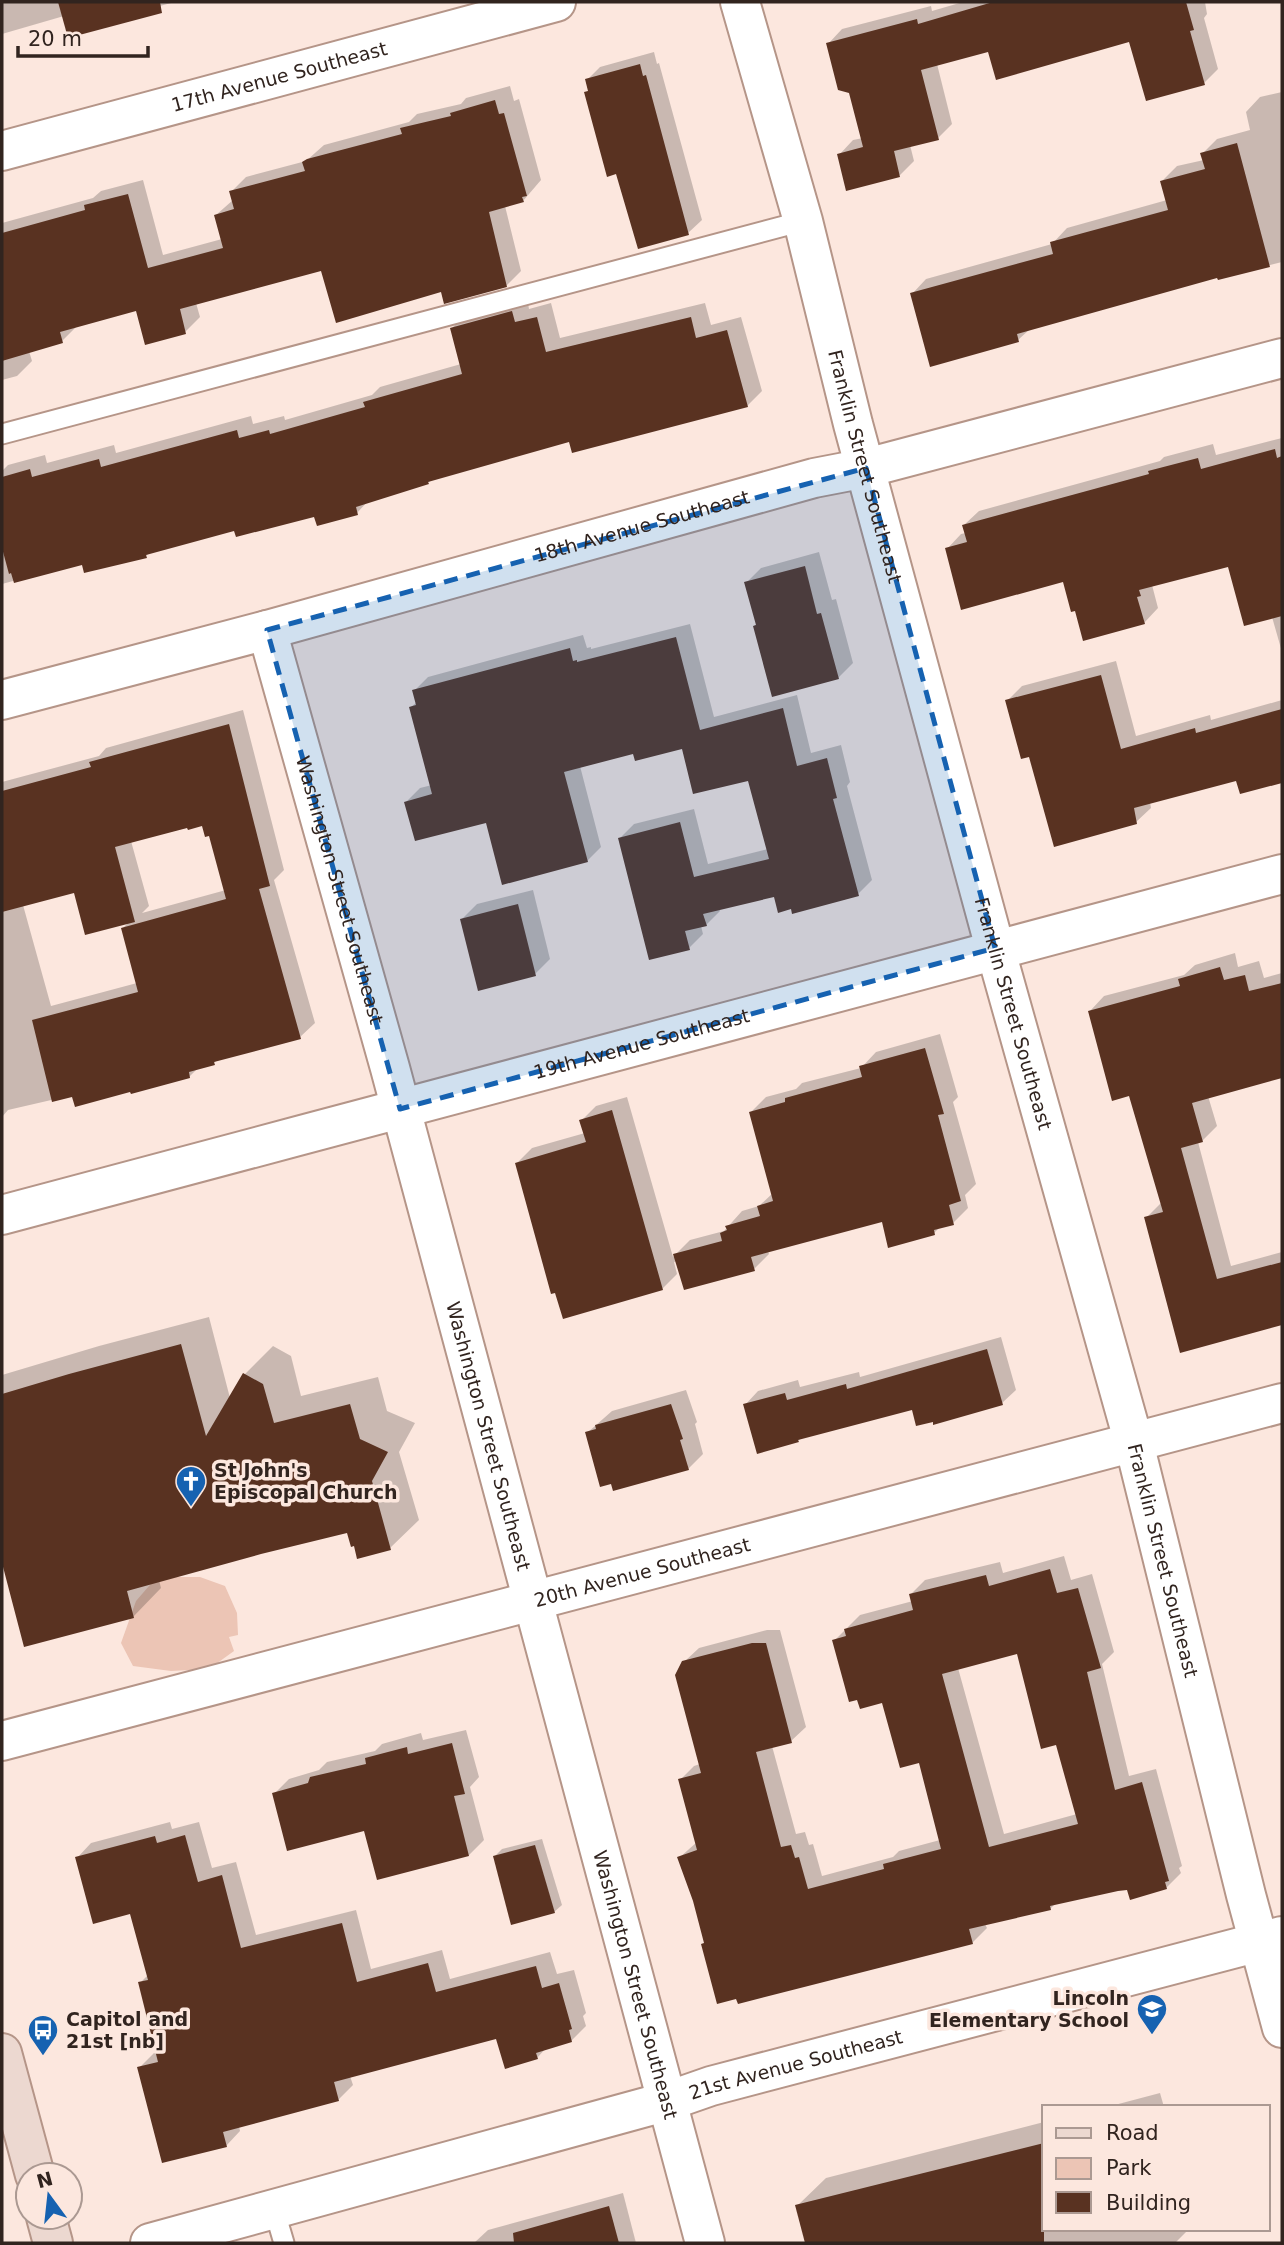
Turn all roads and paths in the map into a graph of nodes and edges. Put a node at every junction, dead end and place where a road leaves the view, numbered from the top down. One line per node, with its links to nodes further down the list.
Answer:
1 (556, 2): 3 (street, 17th Avenue Southeast)
2 (740, 2): 4 (street, Franklin Street Southeast)
3 (2, 150)
4 (803, 222): 6 (lane); 7 (street, Franklin Street Southeast)
5 (1282, 358): 7 (street, 18th Avenue Southeast)
6 (2, 434)
7 (866, 468): 8 (street, 18th Avenue Southeast); 11 (street, Franklin Street Southeast)
8 (267, 630): 9 (street, 18th Avenue Southeast); 12 (street, Washington Street Southeast)
9 (2, 700)
10 (1282, 874): 11 (street, 19th Avenue Southeast)
11 (995, 948): 12 (street, 19th Avenue Southeast); 15 (street, Franklin Street Southeast)
12 (400, 1109): 13 (street, 19th Avenue Southeast); 16 (street, Washington Street Southeast)
13 (2, 1215)
14 (1282, 1403): 15 (street, 20th Avenue Southeast)
15 (1134, 1443): 16 (street, 20th Avenue Southeast); 18 (street, Franklin Street Southeast)
16 (534, 1601): 17 (street, 20th Avenue Southeast); 21 (street, Washington Street Southeast)
17 (2, 1741)
18 (1270, 1939): 19 (street, Franklin Street Southeast); 21 (street, 21st Avenue Southeast)
19 (1282, 2028)
20 (2, 2053): 22 (main road)
21 (668, 2101): 23 (street, 21st Avenue Southeast); 25 (street, Washington Street Southeast)
22 (31, 2161)
23 (279, 2226): 24 (street, 21st Avenue Southeast)
24 (150, 2243)
25 (705, 2243)

